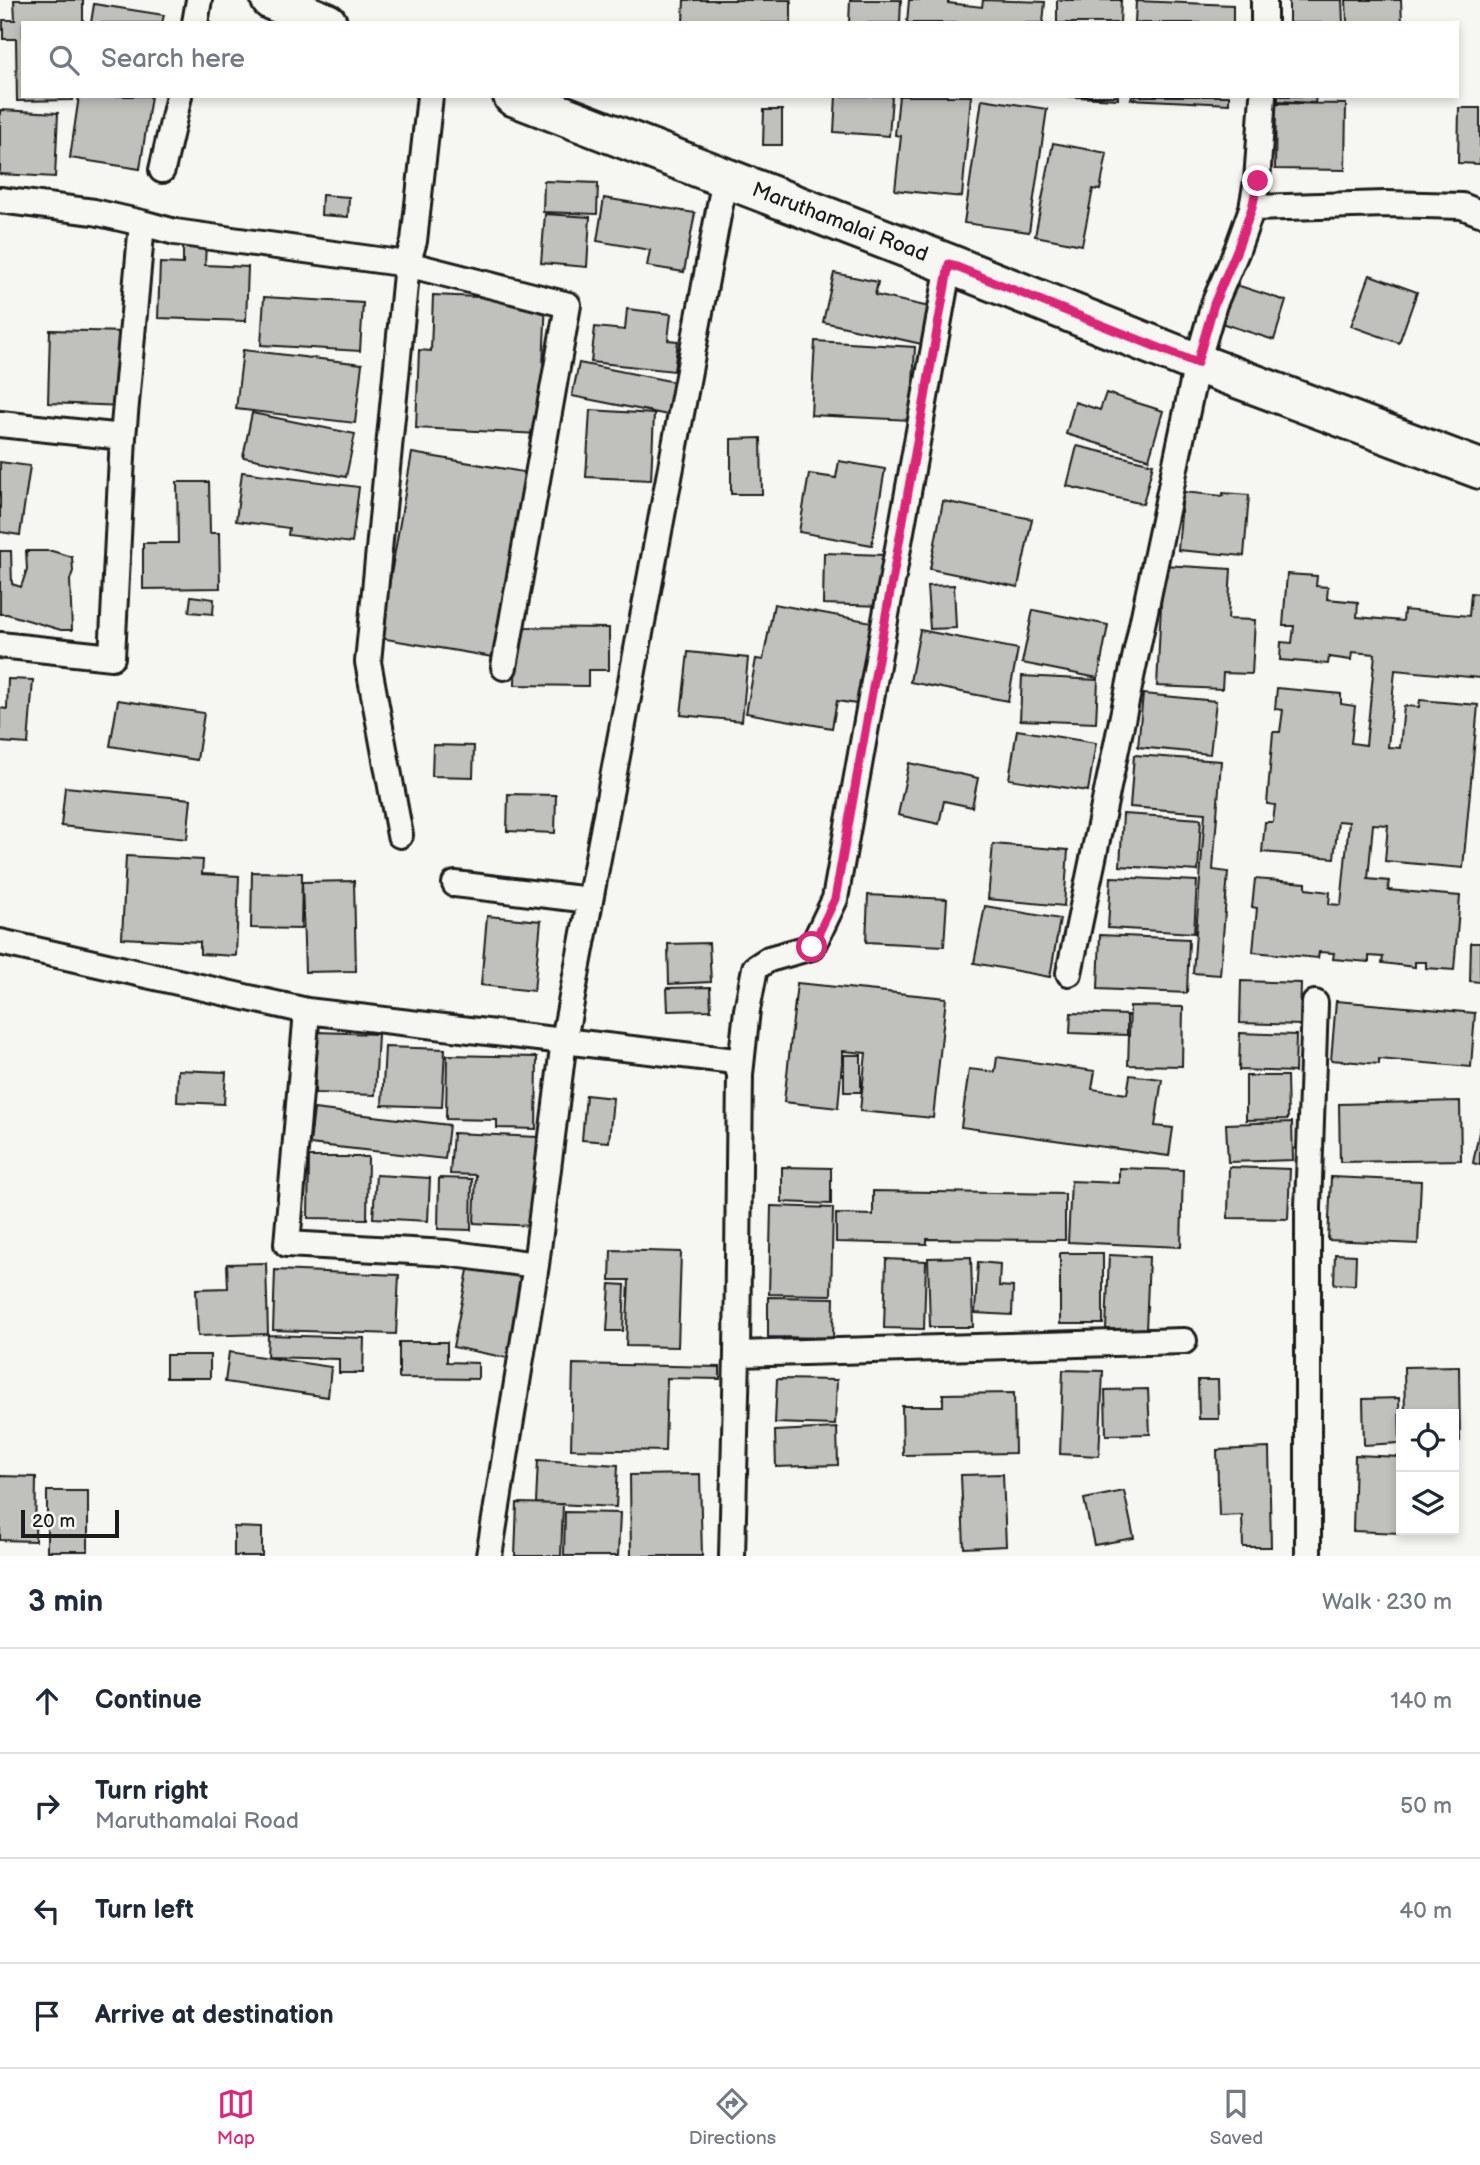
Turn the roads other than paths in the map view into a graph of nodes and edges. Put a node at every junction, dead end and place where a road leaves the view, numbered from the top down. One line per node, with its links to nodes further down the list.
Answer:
1 (200, 0): 4 (street)
2 (271, 0): 5 (main road)
3 (1264, 0): 6 (street)
4 (195, 21)
5 (322, 21)
6 (1264, 21)
7 (178, 98): 11 (street)
8 (430, 98): 17 (street)
9 (518, 98): 12 (main road, Maruthamalai Road)
10 (1263, 98): 14 (street)
11 (163, 170)
12 (726, 178): 18 (main road, Maruthamalai Road); 27 (street)
13 (0, 200): 16 (street)
14 (1252, 208): 15 (street); 19 (street)
15 (1480, 212)
16 (142, 223): 17 (street); 21 (street)
17 (407, 264): 24 (street); 25 (street)
18 (949, 264): 19 (main road, Maruthamalai Road); 33 (street)
19 (1197, 363): 22 (main road, Maruthamalai Road); 29 (street)
20 (0, 424): 21 (street)
21 (123, 437): 23 (street)
22 (1480, 469)
23 (0, 645)
24 (504, 667)
25 (400, 835)
26 (455, 884): 27 (street)
27 (590, 900): 32 (street)
28 (0, 942): 31 (street)
29 (1069, 973)
30 (1315, 1003): 39 (street)
31 (307, 1011): 32 (street); 34 (street)
32 (564, 1040): 33 (street); 34 (street)
33 (740, 1074): 36 (street)
34 (536, 1265): 37 (street)
35 (1184, 1341): 36 (street)
36 (737, 1354): 38 (street)
37 (489, 1556)
38 (732, 1556)
39 (1308, 1556)

